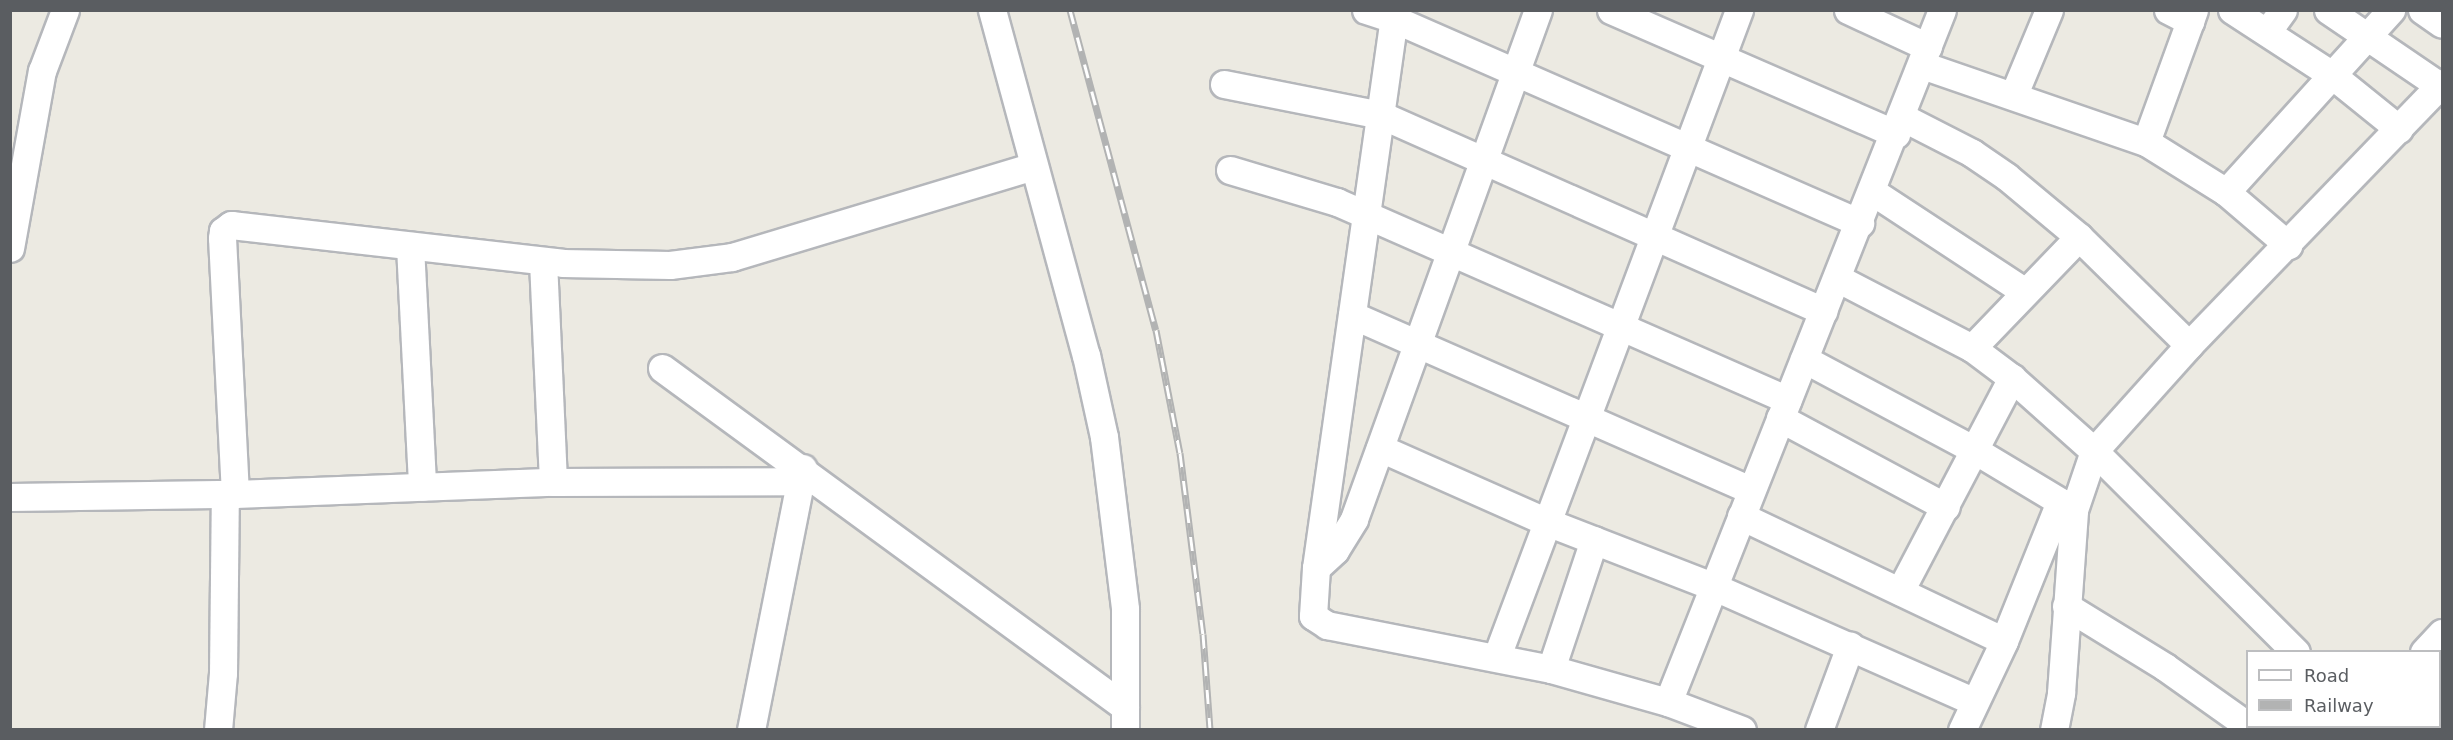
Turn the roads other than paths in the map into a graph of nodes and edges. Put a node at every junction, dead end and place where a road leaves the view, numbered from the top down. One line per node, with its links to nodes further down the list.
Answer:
1 (65, 10): 43 (street)
2 (992, 10): 33 (street)
3 (1366, 10): 16 (street)
4 (1538, 10): 22 (street)
5 (1611, 10): 21 (street)
6 (1739, 10): 21 (street)
7 (1848, 10): 20 (street)
8 (1942, 10): 20 (street)
9 (2049, 10): 26 (street)
10 (2232, 10): 18 (street)
11 (2283, 10): 18 (street)
12 (2328, 10): 19 (street)
13 (2391, 10): 19 (street)
14 (2422, 10): 17 (street)
15 (2184, 14): 30 (street)
16 (1395, 15): 22 (street); 27 (street)
17 (2442, 24)
18 (2267, 32): 23 (street)
19 (2367, 36): 23 (street); 25 (street)
20 (1925, 56): 26 (street); 28 (street)
21 (1721, 58): 28 (street); 31 (street)
22 (1515, 72): 31 (street); 32 (street)
23 (2332, 75): 29 (street); 36 (street)
24 (1224, 84): 27 (street)
25 (2441, 85): 29 (street)
26 (2014, 94): 30 (street)
27 (1381, 115): 32 (street); 37 (street)
28 (1899, 126): 35 (street); 40 (street)
29 (2398, 129): 41 (street)
30 (2146, 142): 36 (street)
31 (1688, 148): 38 (street); 39 (street)
32 (1482, 160): 39 (street); 44 (street)
33 (1034, 166): 45 (street); 86 (street)
34 (1230, 170): 37 (street)
35 (1873, 192): 38 (street); 47 (street)
36 (2226, 192): 41 (street)
37 (1366, 215): 44 (street); 49 (street)
38 (1860, 223): 46 (street)
39 (1654, 236): 48 (street); 50 (street)
40 (2079, 237): 47 (street); 52 (street)
41 (2288, 244): 52 (street)
42 (410, 246): 45 (street); 64 (street); 66 (street)
43 (10, 248)
44 (1450, 252): 50 (street); 51 (street)
45 (543, 261): 63 (street)
46 (1837, 278): 48 (street); 53 (street)
47 (2024, 291): 53 (street)
48 (1823, 311): 54 (street)
49 (1352, 315): 51 (street); 73 (street)
50 (1620, 328): 57 (street); 58 (street)
51 (1419, 345): 58 (street); 59 (street)
52 (2189, 345): 61 (street)
53 (1972, 348): 56 (street)
54 (1804, 359): 57 (street); 60 (street)
55 (662, 368): 62 (street)
56 (2012, 378): 60 (street); 61 (street)
57 (1784, 409): 65 (street); 69 (street)
58 (1586, 418): 65 (street); 71 (street)
59 (1380, 448): 71 (street); 73 (street)
60 (1976, 451): 68 (street); 69 (street)
61 (2094, 451): 68 (street); 80 (street)
62 (801, 474): 63 (street); 86 (street); 89 (street)
63 (553, 482): 64 (street)
64 (422, 487): 66 (street)
65 (1751, 490): 70 (street)
66 (230, 494): 67 (street); 88 (street)
67 (10, 497)
68 (2067, 506): 76 (street); 78 (street)
69 (1946, 507): 75 (street)
70 (1741, 516): 74 (street); 75 (street)
71 (1547, 522): 72 (street); 82 (street)
72 (1594, 540): 74 (street); 83 (street)
73 (1316, 568): 82 (street)
74 (1712, 586): 79 (street); 84 (street)
75 (1900, 591): 78 (street)
76 (2066, 606): 87 (street); 93 (street)
77 (2442, 633): 81 (street)
78 (2004, 641): 85 (street)
79 (1850, 646): 85 (street); 91 (street)
80 (2295, 650)
81 (2425, 650)
82 (1497, 656): 83 (street)
83 (1551, 669): 84 (street)
84 (1668, 702): 90 (street)
85 (1975, 702): 92 (street)
86 (1125, 718)
87 (2246, 725)
88 (218, 729)
89 (751, 729)
90 (1742, 729)
91 (1819, 729)
92 (1962, 729)
93 (2054, 729)

